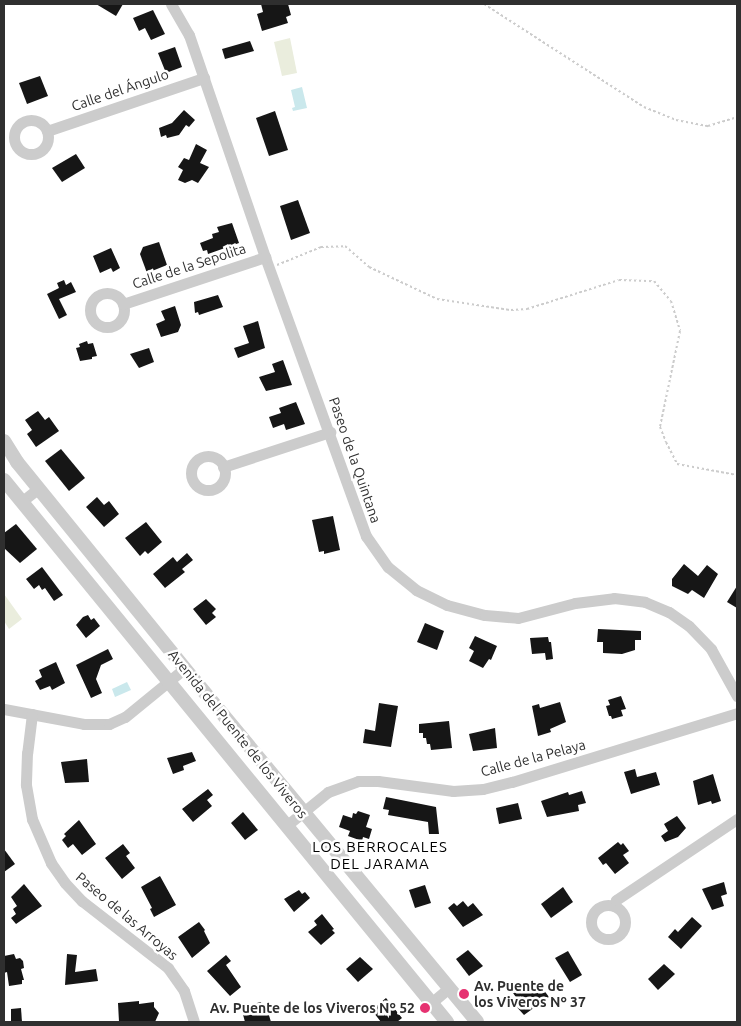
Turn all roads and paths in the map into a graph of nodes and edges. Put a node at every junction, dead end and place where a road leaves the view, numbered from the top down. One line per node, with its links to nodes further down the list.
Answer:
1 (171, 4): 3 (street, Paseo de la Quintana)
2 (484, 4): 4 (path)
3 (204, 78): 5 (street, Calle del Ángulo); 6 (street, Paseo de la Quintana)
4 (737, 117)
5 (47, 131)
6 (265, 257): 7 (street, Paseo de la Quintana); 8 (street, Calle de la Sepolita)
7 (270, 269): 9 (street, Paseo de la Quintana); 12 (path)
8 (123, 304)
9 (330, 432): 11 (street); 18 (street, Paseo de la Quintana)
10 (4, 441): 14 (street, Avenida del Puente de los Viveros)
11 (224, 467)
12 (737, 475)
13 (4, 480): 15 (street, Avenida del Puente de los Viveros)
14 (39, 488): 15 (street); 16 (street, Avenida del Puente de los Viveros)
15 (22, 502): 17 (street, Avenida del Puente de los Viveros)
16 (185, 668): 17 (street); 22 (street, Avenida del Puente de los Viveros)
17 (168, 682): 21 (street); 24 (street, Avenida del Puente de los Viveros)
18 (737, 696)
19 (4, 709): 21 (street)
20 (737, 713): 22 (street, Calle de la Pelaya)
21 (32, 714): 28 (street, Paseo de las Arroyas)
22 (303, 813): 24 (street, Calle de la Pelaya); 26 (street, Avenida del Puente de los Viveros)
23 (737, 819): 25 (street)
24 (286, 826): 27 (street, Avenida del Puente de los Viveros)
25 (614, 906)
26 (449, 988): 27 (street); 30 (street, Avenida del Puente de los Viveros)
27 (431, 1003): 29 (street, Avenida del Puente de los Viveros)
28 (194, 1022)
29 (447, 1022)
30 (477, 1022)

